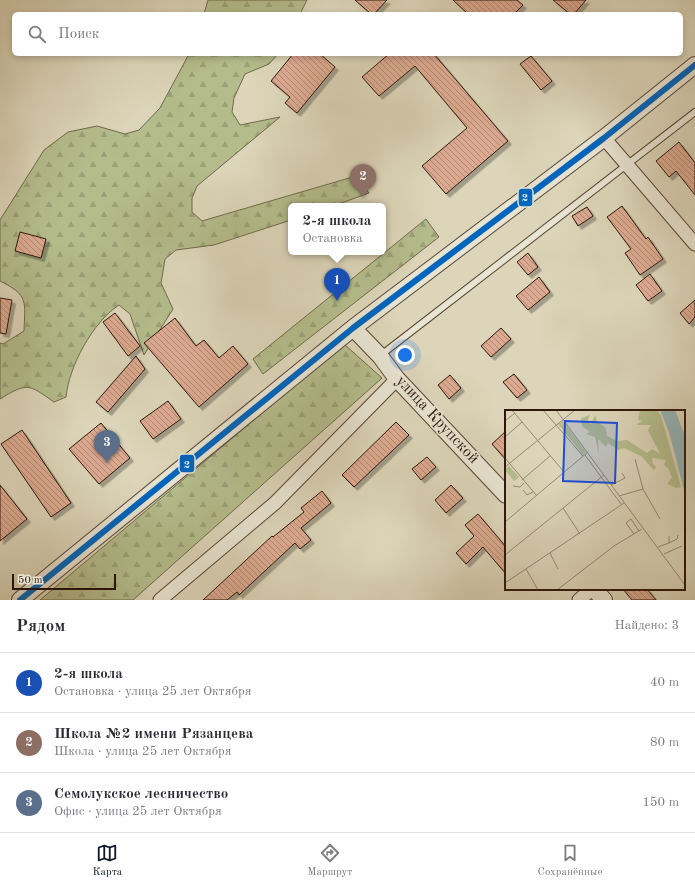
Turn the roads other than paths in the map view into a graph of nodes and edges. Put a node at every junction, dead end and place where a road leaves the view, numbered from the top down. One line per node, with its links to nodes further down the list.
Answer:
1 (695, 65): 3 (street)
2 (695, 112): 4 (lane)
3 (604, 138): 4 (street); 6 (street)
4 (627, 165): 5 (street); 7 (lane)
5 (695, 244)
6 (353, 328): 7 (street, улица Крупской); 12 (street)
7 (380, 356): 8 (street, улица Крупской)
8 (398, 379): 9 (street, улица Крупской); 13 (street)
9 (505, 494)
10 (592, 590): 14 (street)
11 (594, 590): 15 (street)
12 (20, 600)
13 (160, 600)
14 (579, 600)
15 (604, 600)

